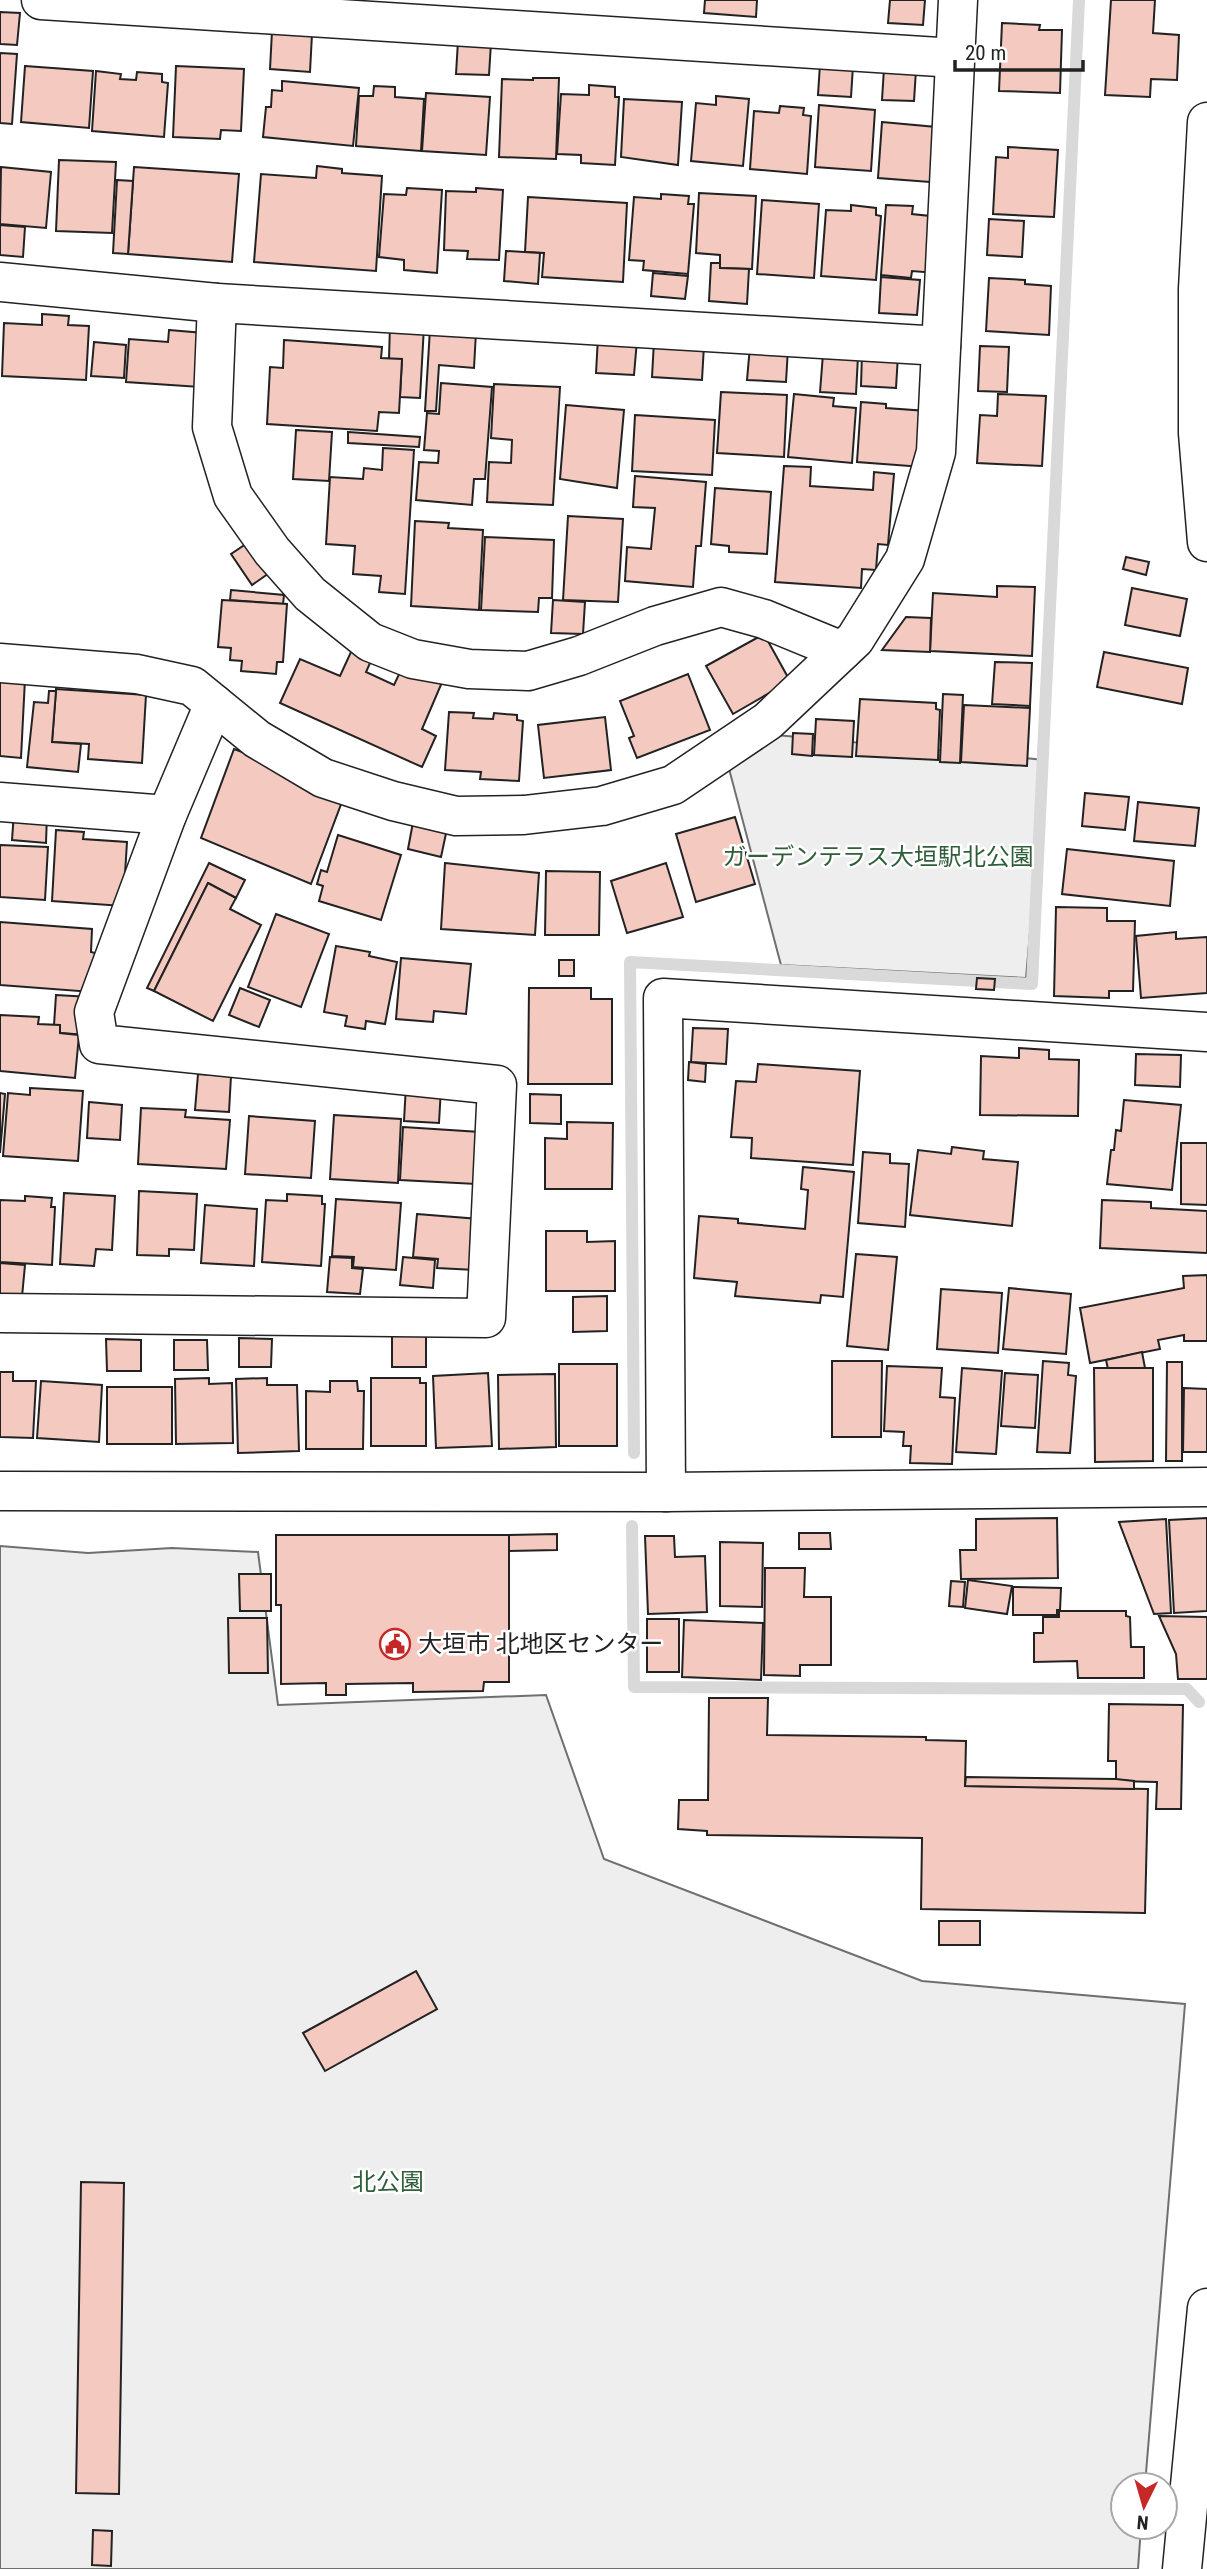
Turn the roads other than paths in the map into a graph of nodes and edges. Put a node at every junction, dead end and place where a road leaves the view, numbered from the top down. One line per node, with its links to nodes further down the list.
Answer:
1 (41, 0): 3 (street)
2 (958, 0): 3 (street)
3 (955, 58): 7 (street)
4 (1207, 122): 8 (street)
5 (0, 282): 6 (street)
6 (218, 303): 7 (street); 9 (street)
7 (941, 346): 9 (street)
8 (1207, 542)
9 (842, 651): 11 (street)
10 (0, 663): 11 (street)
11 (214, 704): 13 (street)
12 (0, 802): 13 (street)
13 (167, 815): 15 (street)
14 (1207, 1032): 18 (street)
15 (0, 1313)
16 (1207, 1487): 18 (street)
17 (0, 1491): 18 (street)
18 (666, 1492)
19 (1207, 2308): 20 (street)
20 (1182, 2569)

